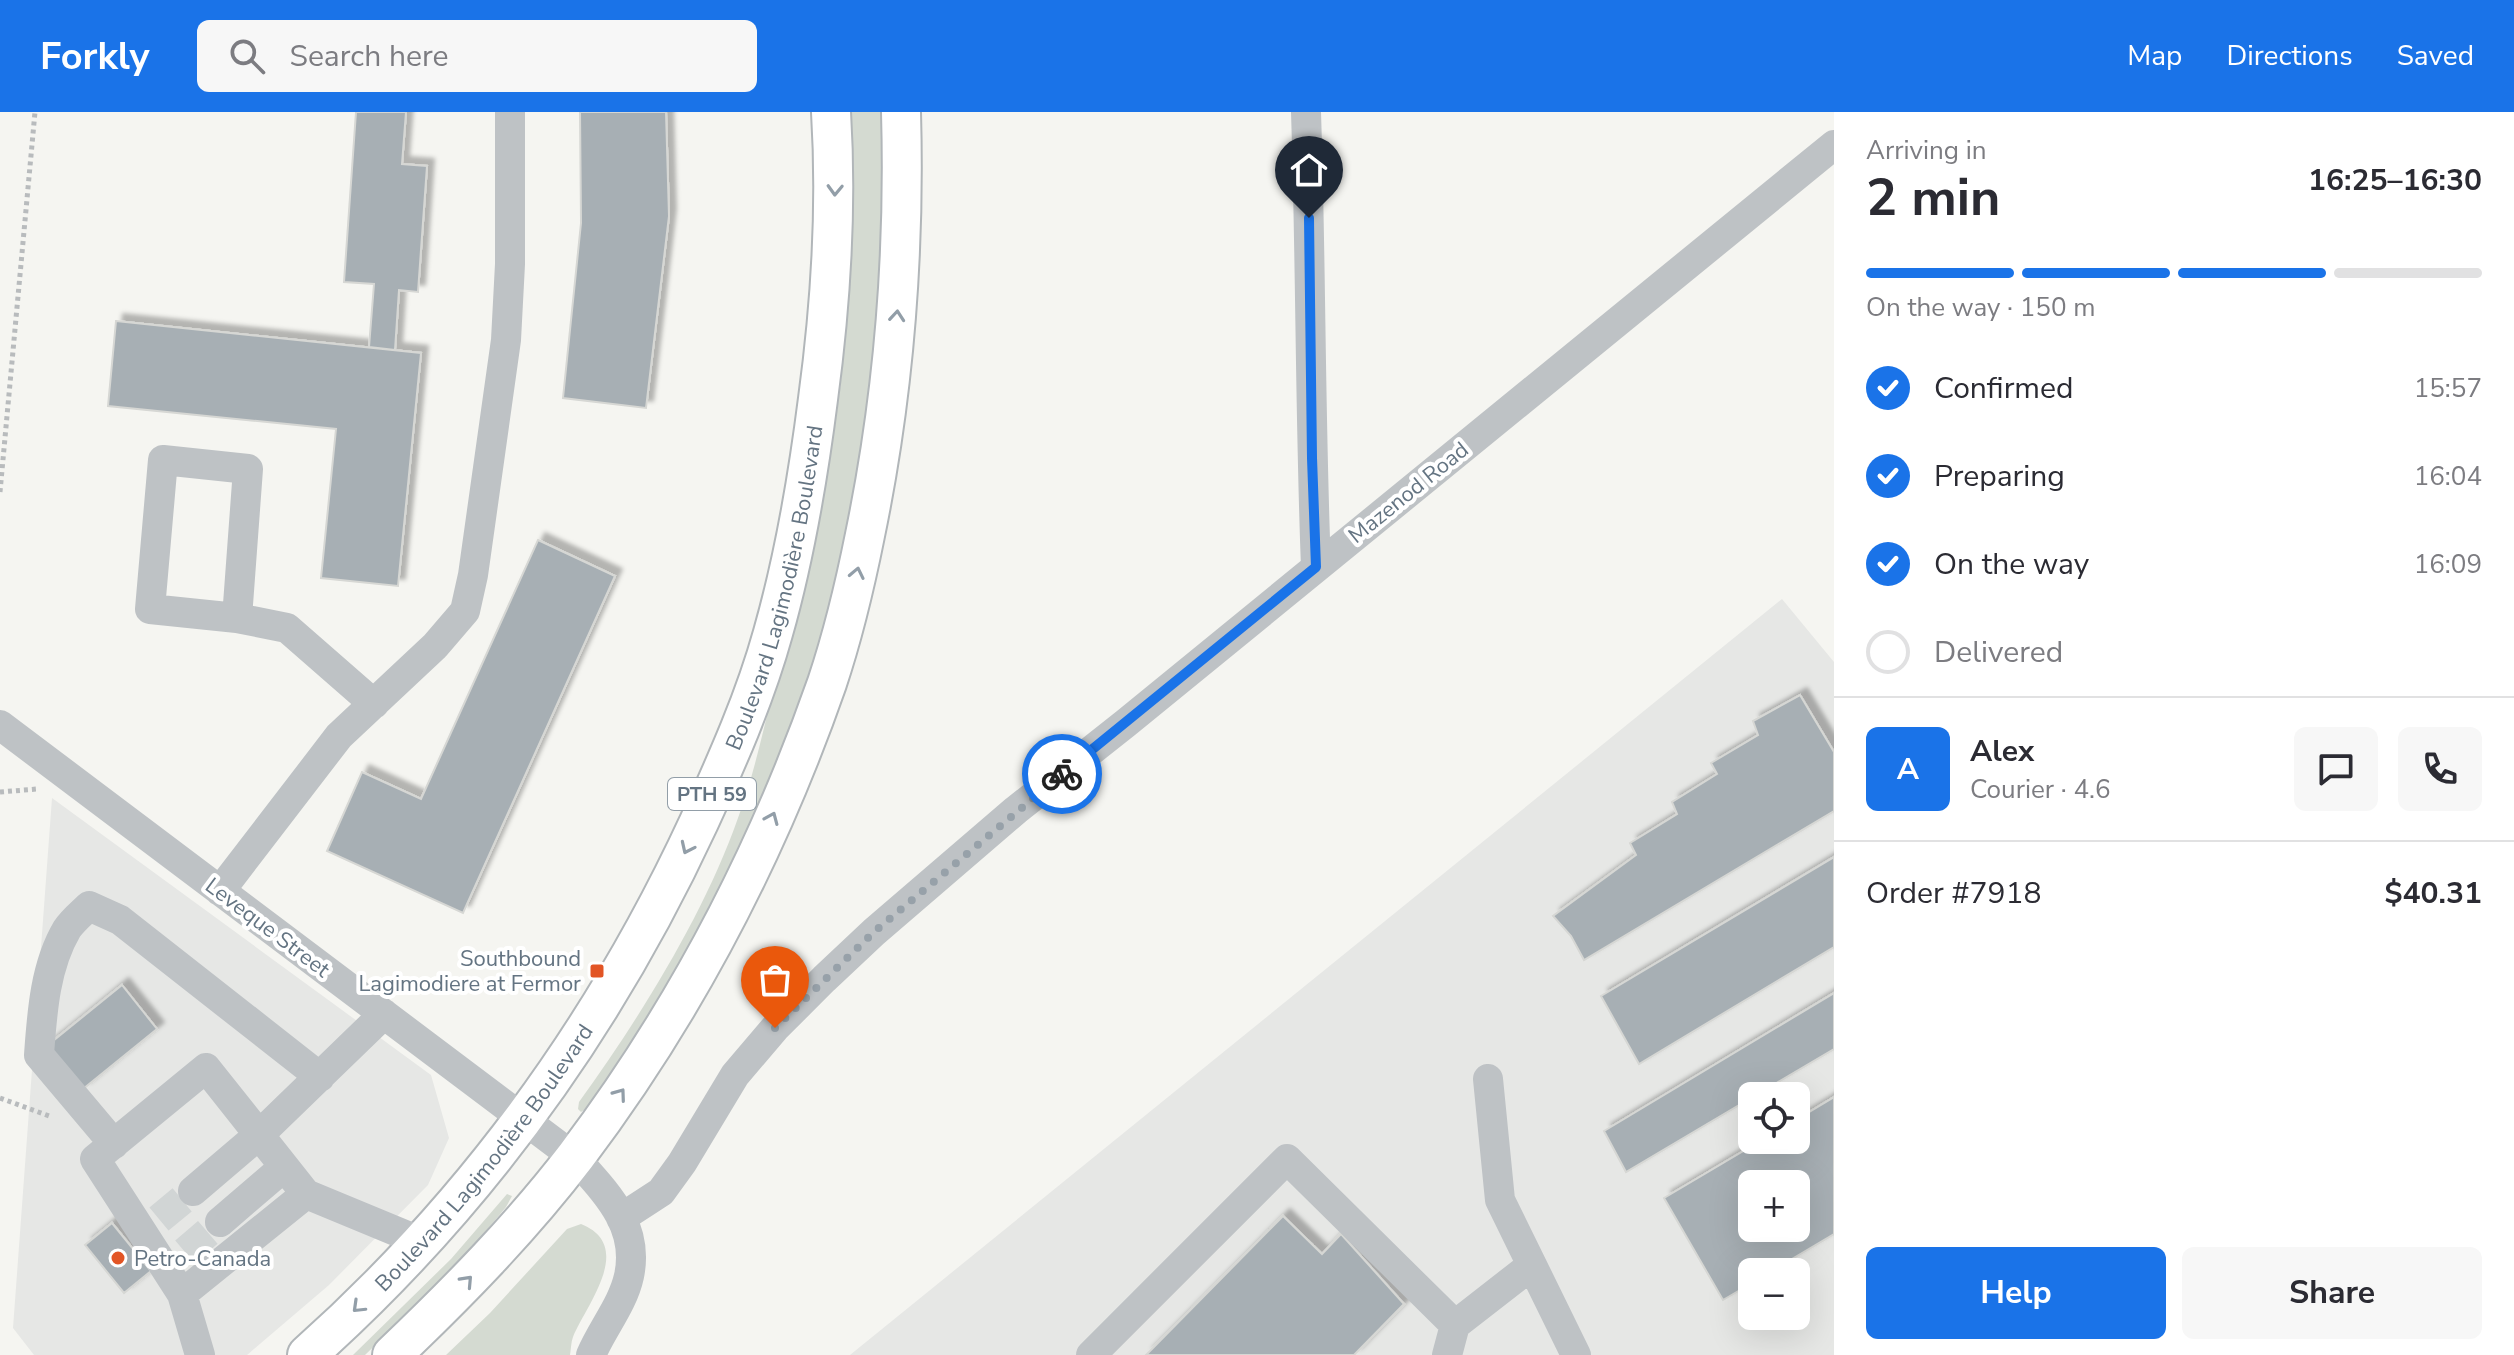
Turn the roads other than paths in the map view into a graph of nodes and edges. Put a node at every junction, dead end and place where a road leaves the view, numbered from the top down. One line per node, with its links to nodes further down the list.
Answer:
1 (510, 112): 8 (street)
2 (831, 112): 14 (main road, Boulevard Lagimodière Boulevard / PTH 59, one-way to 14)
3 (901, 112): 17 (main road, PTH 59, one-way to 3)
4 (1306, 112): 6 (street)
5 (1834, 145): 6 (street, Mazenod Road)
6 (1316, 567): 21 (street, Mazenod Road)
7 (237, 618): 7 (street); 8 (street)
8 (374, 704): 10 (street)
9 (0, 725): 10 (street, Leveque Street)
10 (220, 891): 11 (street, Leveque Street)
11 (384, 1014): 12 (street); 14 (street, Leveque Street)
12 (320, 1077): 15 (street); 16 (street)
13 (1488, 1079): 24 (street)
14 (525, 1120): 17 (street, Leveque Street); 23 (main road, Boulevard Lagimodière Boulevard / PTH 59)
15 (260, 1134): 16 (street); 18 (street); 19 (street)
16 (114, 1144): 25 (street)
17 (575, 1158): 21 (street, Leveque Street); 29 (main road, PTH 59, one-way to 17)
18 (284, 1167): 20 (street); 22 (street)
19 (193, 1191)
20 (306, 1194): 23 (street); 25 (street)
21 (621, 1218): 30 (street)
22 (220, 1222)
23 (422, 1242): 28 (main road, Boulevard Lagimodière Boulevard / PTH 59, one-way to 28)
24 (1532, 1265): 26 (street); 33 (street)
25 (178, 1272): 27 (street)
26 (1455, 1325): 31 (street); 32 (street)
27 (200, 1355)
28 (307, 1355)
29 (392, 1355)
30 (591, 1355)
31 (1091, 1355)
32 (1447, 1355)
33 (1576, 1355)

